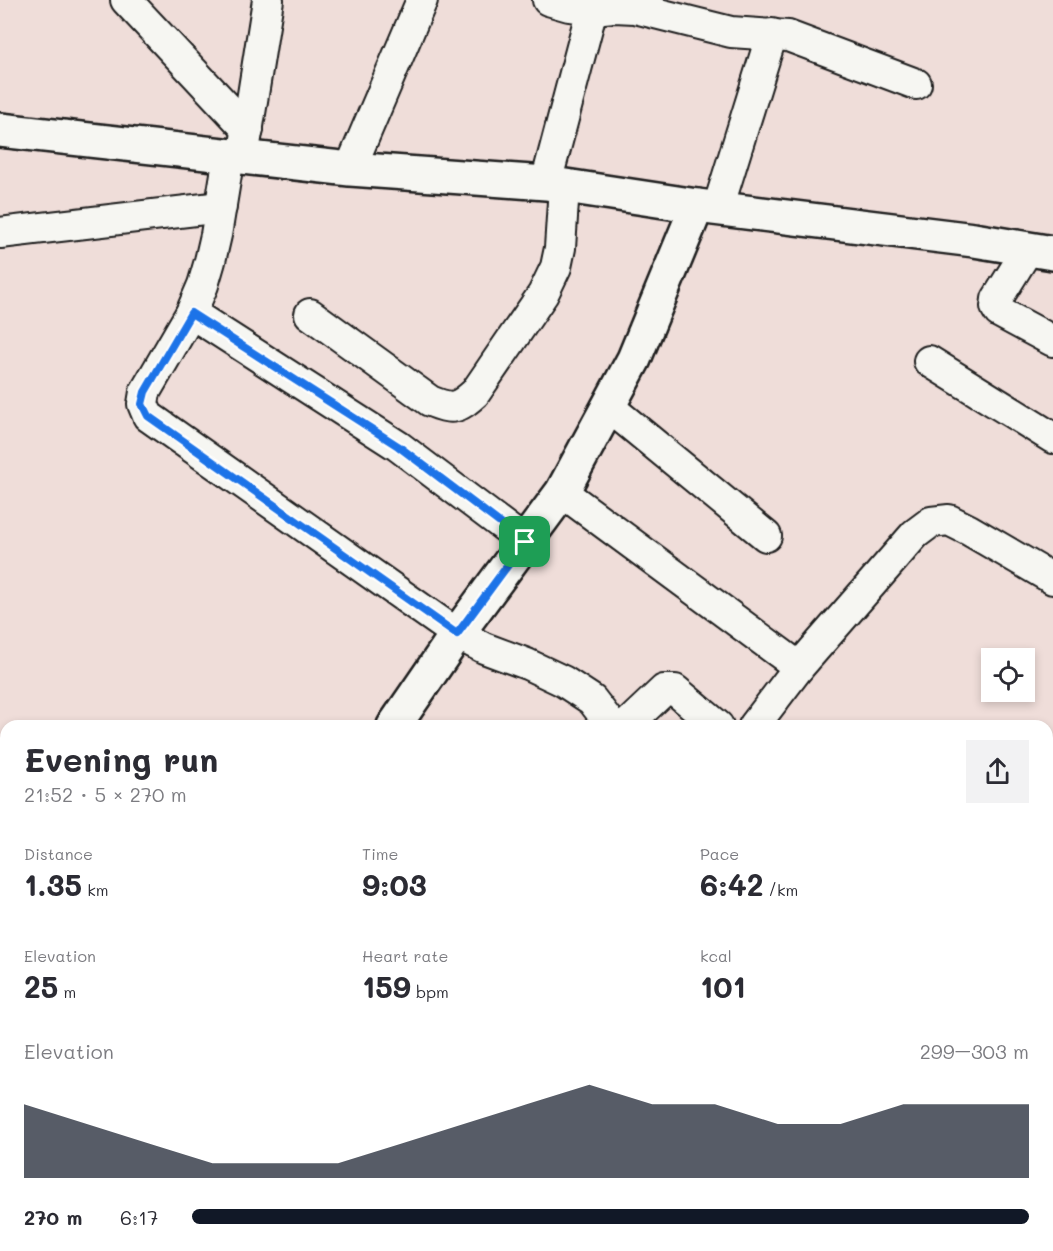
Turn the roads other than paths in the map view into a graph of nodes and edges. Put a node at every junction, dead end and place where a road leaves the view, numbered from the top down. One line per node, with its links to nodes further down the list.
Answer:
1 (126, 0): 9 (street)
2 (268, 0): 9 (street)
3 (422, 0): 10 (street)
4 (548, 0): 5 (street)
5 (592, 9): 6 (street); 11 (street)
6 (772, 34): 7 (street); 13 (street)
7 (916, 84)
8 (0, 130): 9 (main road)
9 (240, 148): 10 (main road); 12 (street)
10 (350, 169): 11 (main road)
11 (555, 184): 13 (main road); 17 (street)
12 (221, 207): 14 (street); 16 (street)
13 (707, 207): 15 (main road); 20 (main road)
14 (0, 232)
15 (1040, 251): 18 (street)
16 (191, 313): 24 (street); 26 (street)
17 (310, 314)
18 (1053, 341)
19 (929, 361): 21 (street)
20 (609, 407): 22 (main road); 23 (street)
21 (1053, 438)
22 (562, 492): 24 (main road); 27 (street)
23 (766, 536)
24 (525, 542): 26 (main road)
25 (1053, 579): 27 (street)
26 (457, 634): 28 (main road); 29 (street)
27 (799, 667): 32 (street)
28 (398, 720)
29 (607, 720)
30 (632, 720): 31 (street)
31 (711, 720)
32 (759, 720)

